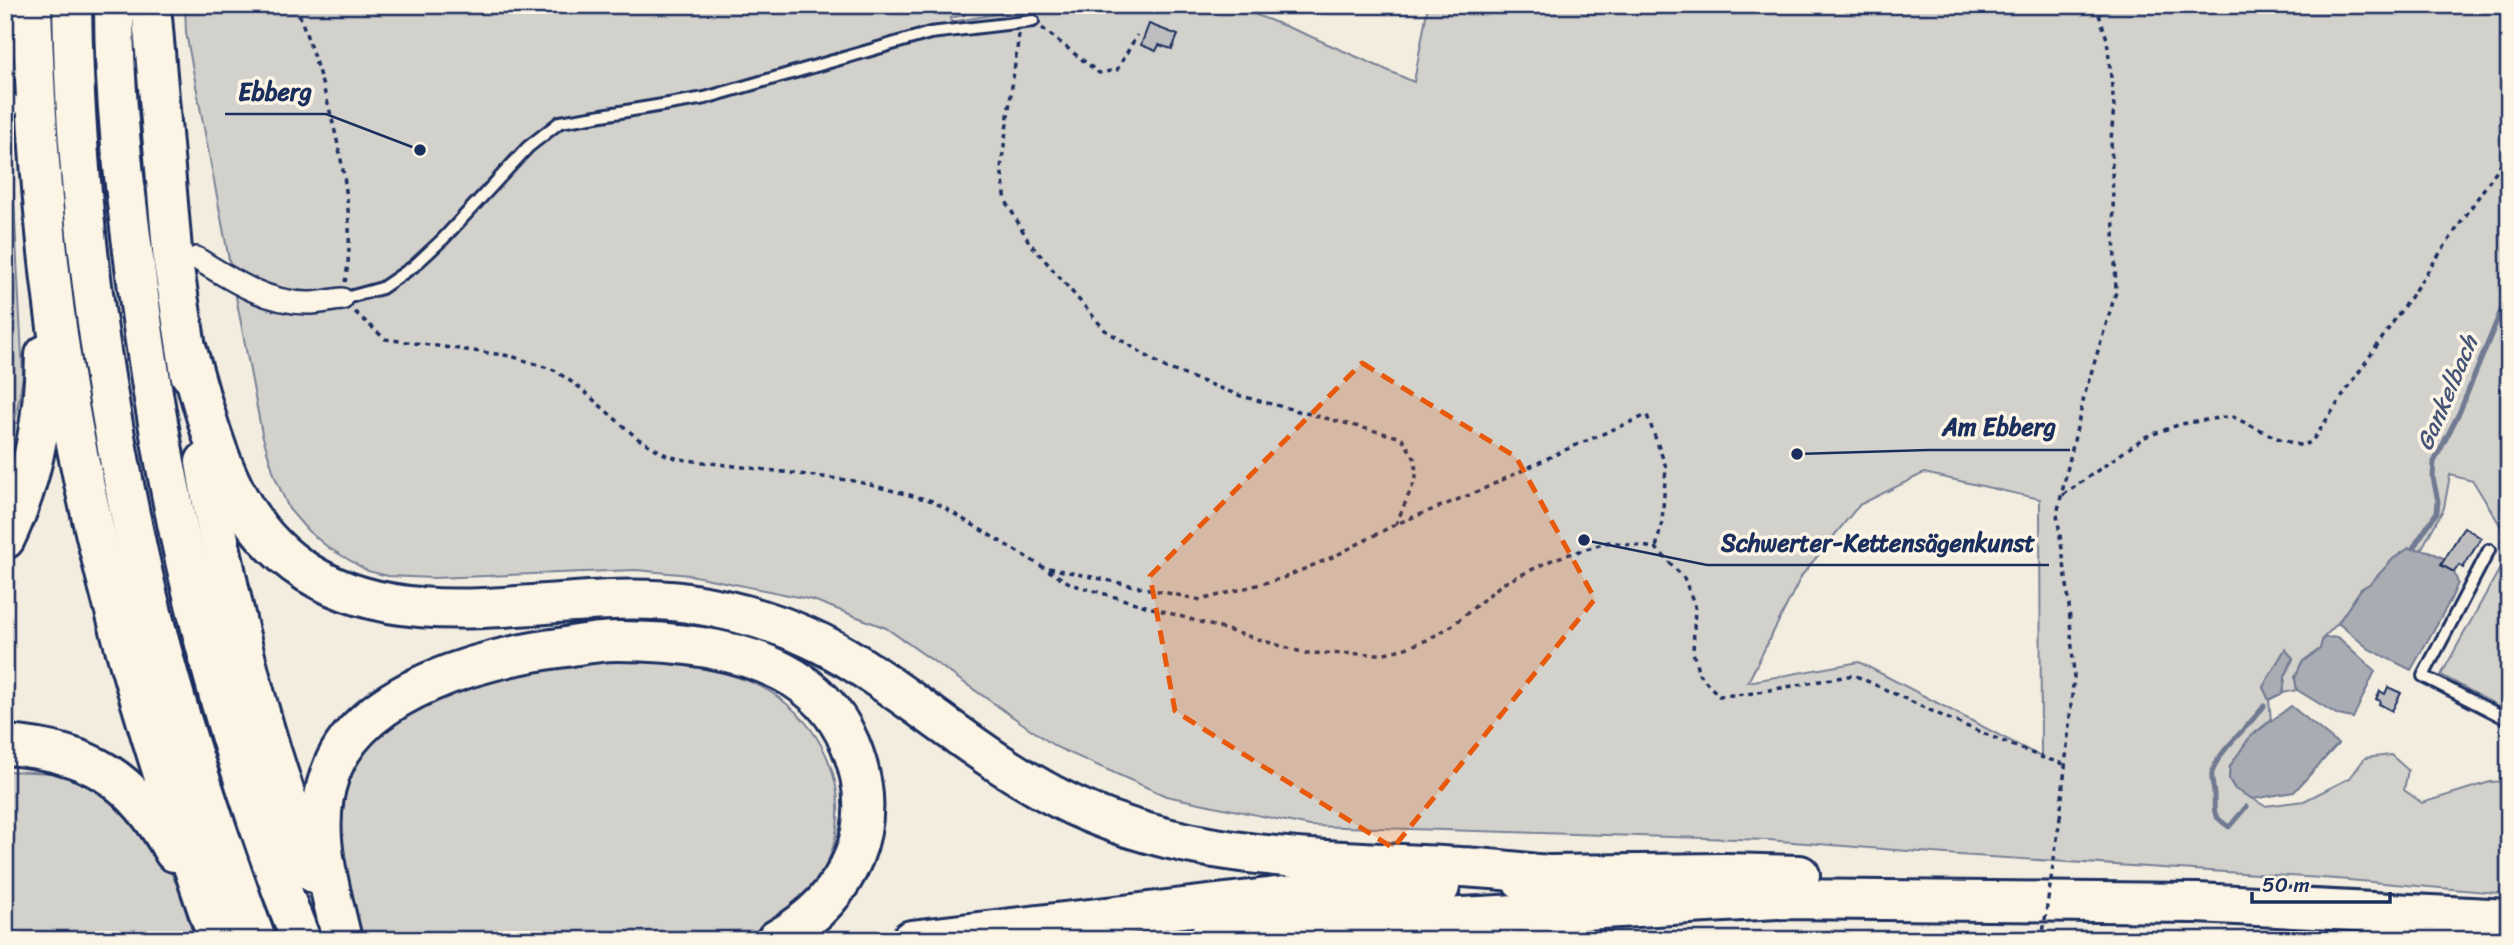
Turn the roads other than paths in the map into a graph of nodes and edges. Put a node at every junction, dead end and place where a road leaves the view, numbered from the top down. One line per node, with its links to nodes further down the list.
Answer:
1 (32, 5): 6 (highway)
2 (72, 5): 18 (highway)
3 (114, 5): 19 (highway)
4 (151, 5): 9 (highway)
5 (1033, 21): 8 (lane)
6 (49, 258): 10 (highway); 17 (highway)
7 (196, 258): 8 (street)
8 (342, 299)
9 (187, 351): 14 (highway); 20 (highway)
10 (5, 539)
11 (2489, 550): 12 (lane)
12 (2509, 720)
13 (5, 745): 17 (highway)
14 (1547, 875): 15 (highway); 22 (highway)
15 (1914, 900): 16 (highway); 23 (highway)
16 (2509, 919)
17 (218, 939)
18 (256, 940)
19 (301, 940)
20 (341, 940): 21 (highway)
21 (776, 940)
22 (911, 940)
23 (1208, 940)

